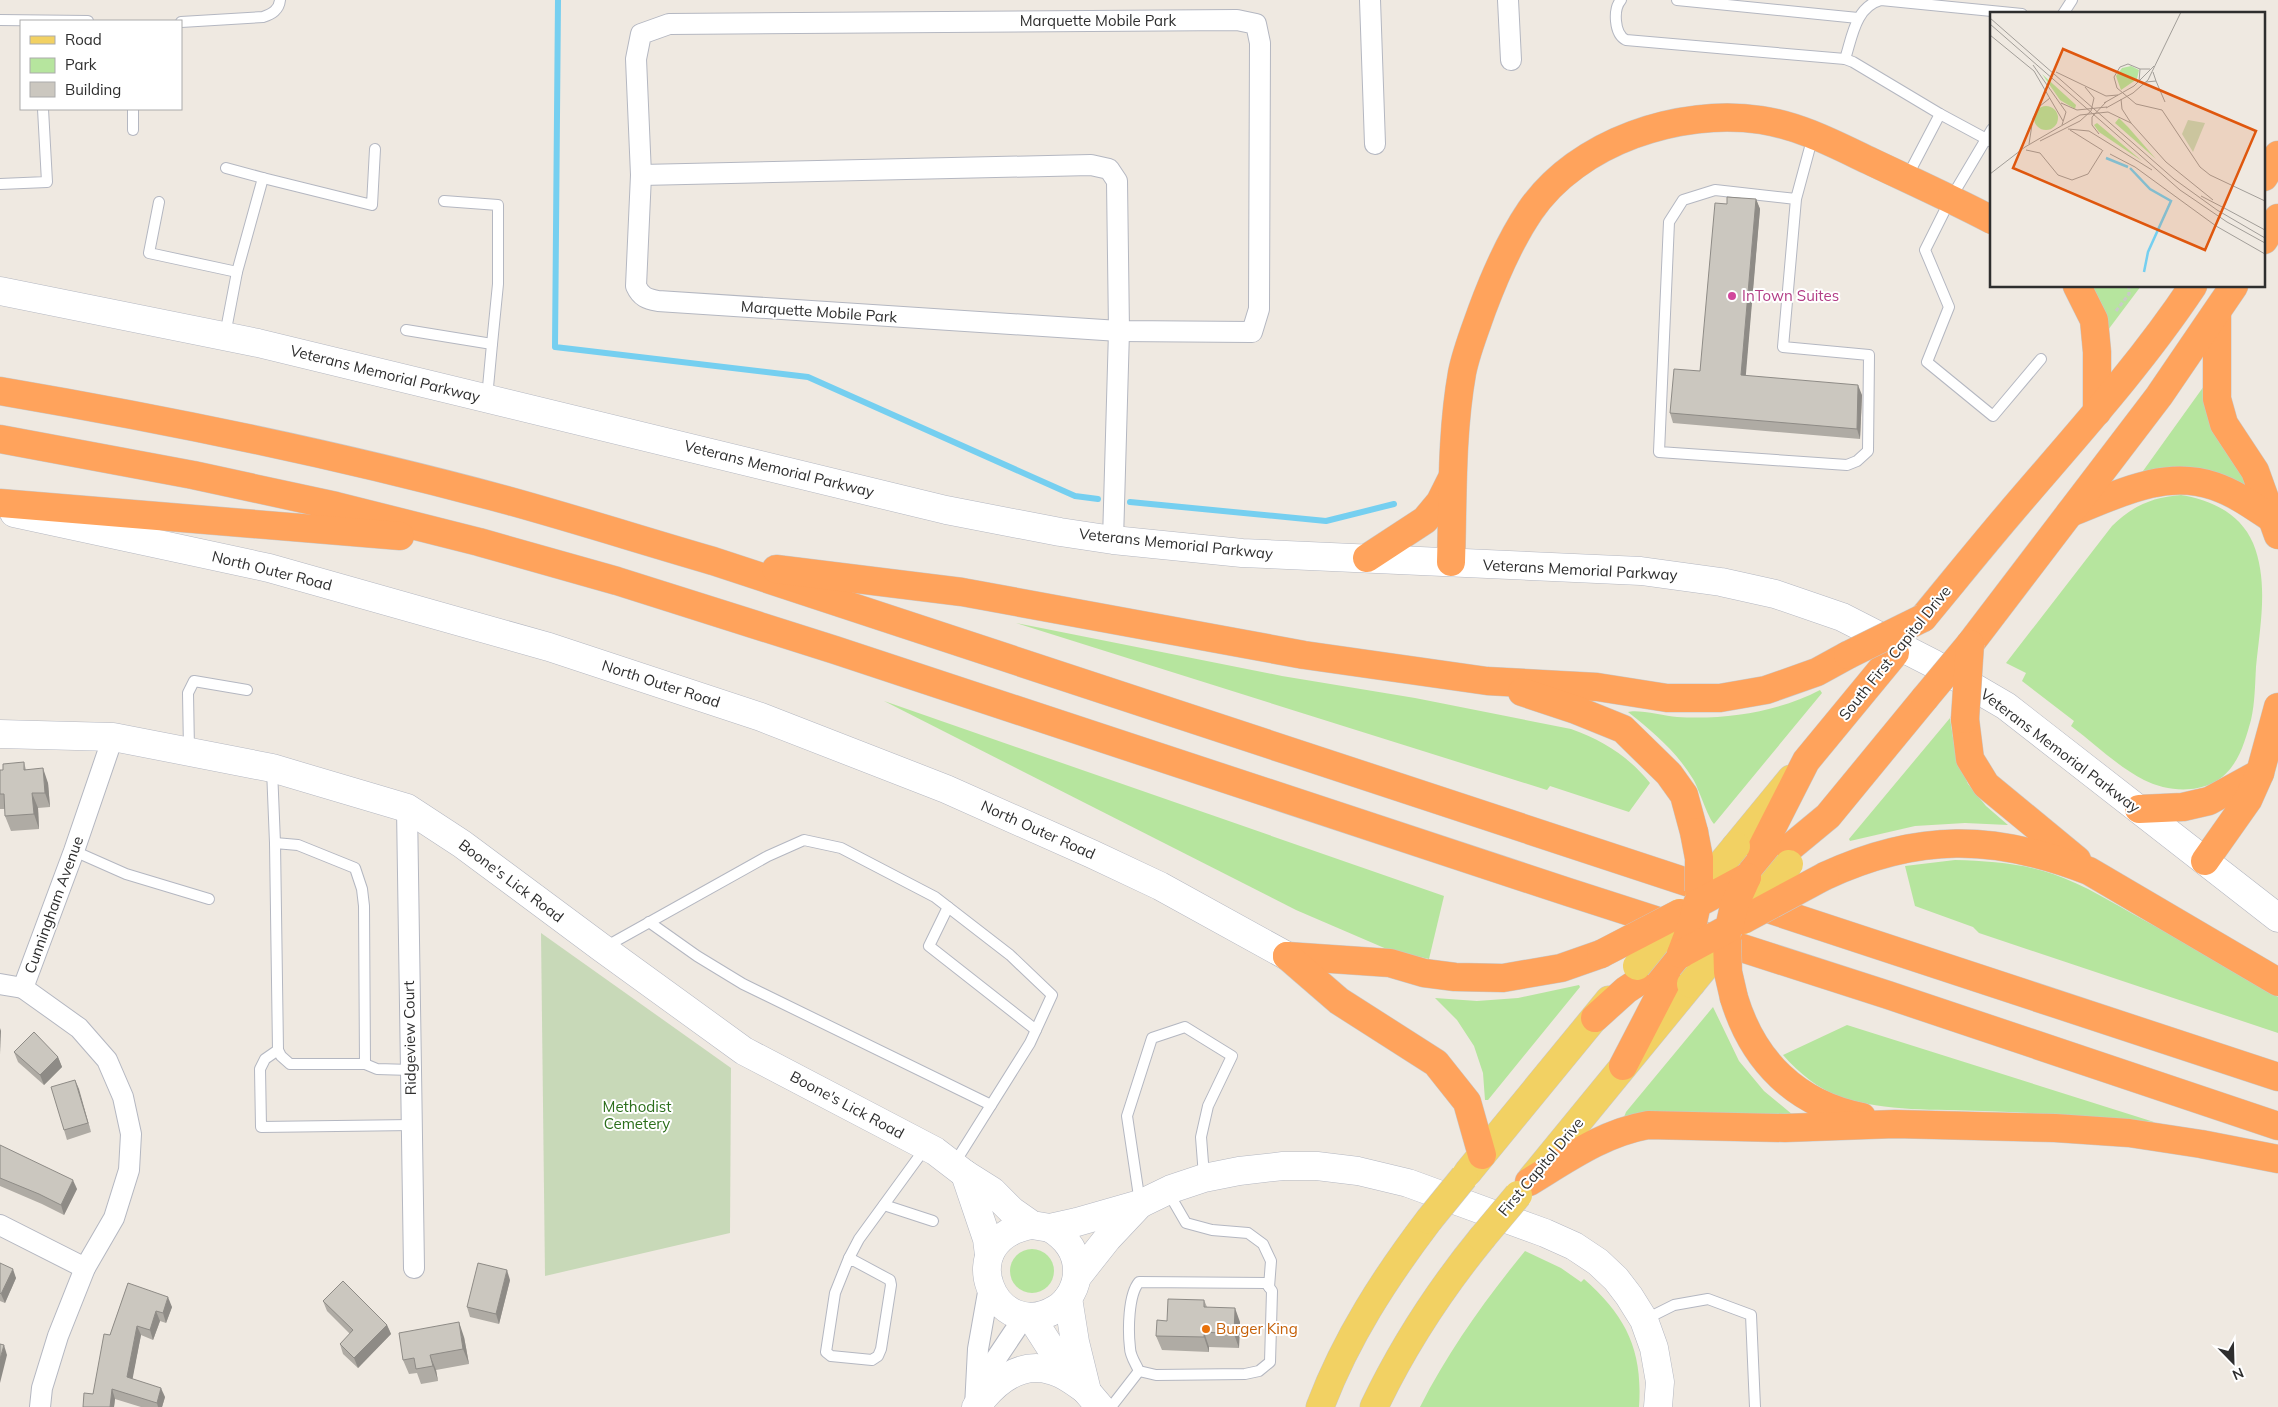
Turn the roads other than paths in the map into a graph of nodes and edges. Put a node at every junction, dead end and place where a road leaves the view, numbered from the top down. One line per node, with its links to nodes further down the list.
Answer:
1 (280, 0): 12 (lane)
2 (1370, 0): 21 (street)
3 (1508, 0): 14 (street)
4 (1621, 0): 13 (lane)
5 (1677, 0): 9 (lane)
6 (2072, 0): 8 (lane)
7 (2003, 12): 9 (lane)
8 (2063, 12)
9 (1858, 18): 13 (lane)
10 (0, 20): 11 (lane)
11 (20, 21)
12 (182, 22)
13 (1845, 59): 17 (lane)
14 (1511, 60)
15 (43, 110): 29 (lane)
16 (133, 110): 18 (lane)
17 (1940, 114): 20 (lane); 28 (lane)
18 (133, 130)
19 (1813, 135): 28 (highway); 31 (lane); 52 (highway)
20 (1990, 136): 30 (lane)
21 (1375, 144)
22 (375, 149): 27 (lane)
23 (2278, 155): 25 (highway)
24 (226, 168): 27 (lane)
25 (2266, 174)
26 (640, 175): 44 (street, Marquette Mobile Park); 44 (street); 44 (street, Marquette Mobile Park)
27 (264, 178): 37 (lane)
28 (1906, 178): 30 (highway)
29 (0, 184)
30 (1951, 198): 35 (highway); 47 (lane)
31 (1796, 199): 31 (lane)
32 (444, 201): 46 (lane)
33 (159, 202): 37 (lane)
34 (2278, 218): 36 (highway)
35 (1990, 219)
36 (2266, 237)
37 (237, 272): 45 (lane)
38 (2078, 288): 50 (highway)
39 (2192, 288): 50 (highway, South First Capitol Drive)
40 (2233, 288): 42 (highway, South First Capitol Drive)
41 (0, 291): 45 (street, Veterans Memorial Parkway)
42 (2217, 312): 55 (highway, South First Capitol Drive); 56 (highway)
43 (406, 330): 46 (lane)
44 (1119, 331): 57 (street)
45 (224, 336): 49 (street, Veterans Memorial Parkway)
46 (492, 344): 49 (lane)
47 (2041, 359)
48 (0, 392): 60 (highway)
49 (486, 399): 57 (street, Veterans Memorial Parkway)
50 (2097, 412): 62 (highway, South First Capitol Drive)
51 (0, 439): 58 (highway)
52 (1454, 474): 59 (highway); 61 (highway)
53 (0, 502): 58 (highway)
54 (0, 510): 89 (street, North Outer Road)
55 (2070, 513): 56 (highway); 63 (highway, South First Capitol Drive)
56 (2275, 526)
57 (1113, 540): 59 (street, Veterans Memorial Parkway)
58 (479, 542): 102 (highway)
59 (1368, 558): 61 (street, Veterans Memorial Parkway)
60 (713, 561): 64 (highway); 98 (highway)
61 (1451, 562): 74 (street, Veterans Memorial Parkway)
62 (1924, 618): 64 (highway, bridge); 70 (highway, South First Capitol Drive)
63 (1970, 644): 75 (highway, South First Capitol Drive, bridge); 80 (highway, bridge)
64 (1487, 681): 82 (highway, bridge)
65 (247, 690): 69 (lane)
66 (2278, 707): 72 (highway)
67 (0, 734): 68 (street, Boone's Lick Road)
68 (113, 737): 69 (street, Boone's Lick Road); 77 (street, Cunningham Avenue)
69 (189, 752): 71 (street, Boone's Lick Road)
70 (1806, 761): 78 (main road, South First Capitol Drive)
71 (272, 768): 73 (street, Boone's Lick Road); 76 (lane)
72 (2260, 773): 74 (highway); 79 (highway)
73 (407, 808): 87 (street, Boone's Lick Road); 97 (street, Ridgeview Court)
74 (2139, 810): 79 (street, Veterans Memorial Parkway)
75 (1828, 816): 78 (main road, South First Capitol Drive)
76 (275, 843): 95 (lane); 96 (lane)
77 (74, 851): 81 (lane); 93 (street, Cunningham Avenue)
78 (1761, 860): 82 (highway, bridge); 86 (main road, South First Capitol Drive, bridge); 86 (highway, bridge)
79 (2206, 861): 84 (street, Veterans Memorial Parkway)
80 (2089, 871): 86 (highway, bridge); 91 (highway)
81 (209, 900)
82 (1692, 902): 88 (highway, bridge); 89 (highway, bridge); 90 (main road, bridge)
83 (948, 907): 85 (lane); 94 (lane); 94 (lane)
84 (2278, 918)
85 (649, 922): 87 (lane); 99 (lane)
86 (1733, 929): 88 (highway, bridge); 90 (main road, First Capitol Drive, bridge); 100 (highway, bridge)
87 (602, 948): 103 (street, Boone's Lick Road)
88 (1681, 954): 90 (highway)
89 (1286, 956): 104 (highway)
90 (1662, 975): 104 (main road); 108 (main road, First Capitol Drive)
91 (2278, 982)
92 (0, 984): 93 (street)
93 (23, 988): 117 (street, Cunningham Avenue)
94 (1036, 1030): 99 (lane)
95 (278, 1050): 96 (lane); 101 (lane)
96 (365, 1064): 97 (lane)
97 (411, 1070): 101 (street, Ridgeview Court)
98 (2278, 1077)
99 (991, 1106): 106 (lane)
100 (1895, 1124): 105 (highway); 108 (highway)
101 (412, 1125): 118 (street, Ridgeview Court)
102 (2278, 1126)
103 (926, 1146): 106 (street, Boone's Lick Road); 111 (lane)
104 (1482, 1155): 129 (main road, bridge)
105 (2278, 1159)
106 (959, 1170): 114 (street, Boone's Lick Road); 115 (street)
107 (1204, 1178): 109 (street); 110 (lane); 123 (street)
108 (1523, 1188): 130 (main road, First Capitol Drive, bridge)
109 (1168, 1191): 110 (street); 120 (lane)
110 (1140, 1204): 114 (street); 119 (street)
111 (884, 1205): 112 (lane); 116 (lane)
112 (933, 1221)
113 (0, 1225): 117 (street)
114 (1041, 1227): 115 (street); 119 (street)
115 (989, 1255): 121 (street)
116 (849, 1258): 116 (lane)
117 (85, 1268): 127 (street, Cunningham Avenue)
118 (414, 1268)
119 (1073, 1287): 122 (street); 125 (street)
120 (1269, 1287): 124 (lane); 124 (lane)
121 (989, 1288): 122 (street); 126 (street)
122 (1027, 1317): 125 (street); 126 (street)
123 (1644, 1320): 131 (street); 132 (lane)
124 (1139, 1370): 128 (lane)
125 (1093, 1399): 126 (street)
126 (976, 1400)
127 (40, 1407)
128 (1111, 1407)
129 (1320, 1407)
130 (1374, 1407)
131 (1658, 1407)
132 (1755, 1407)

